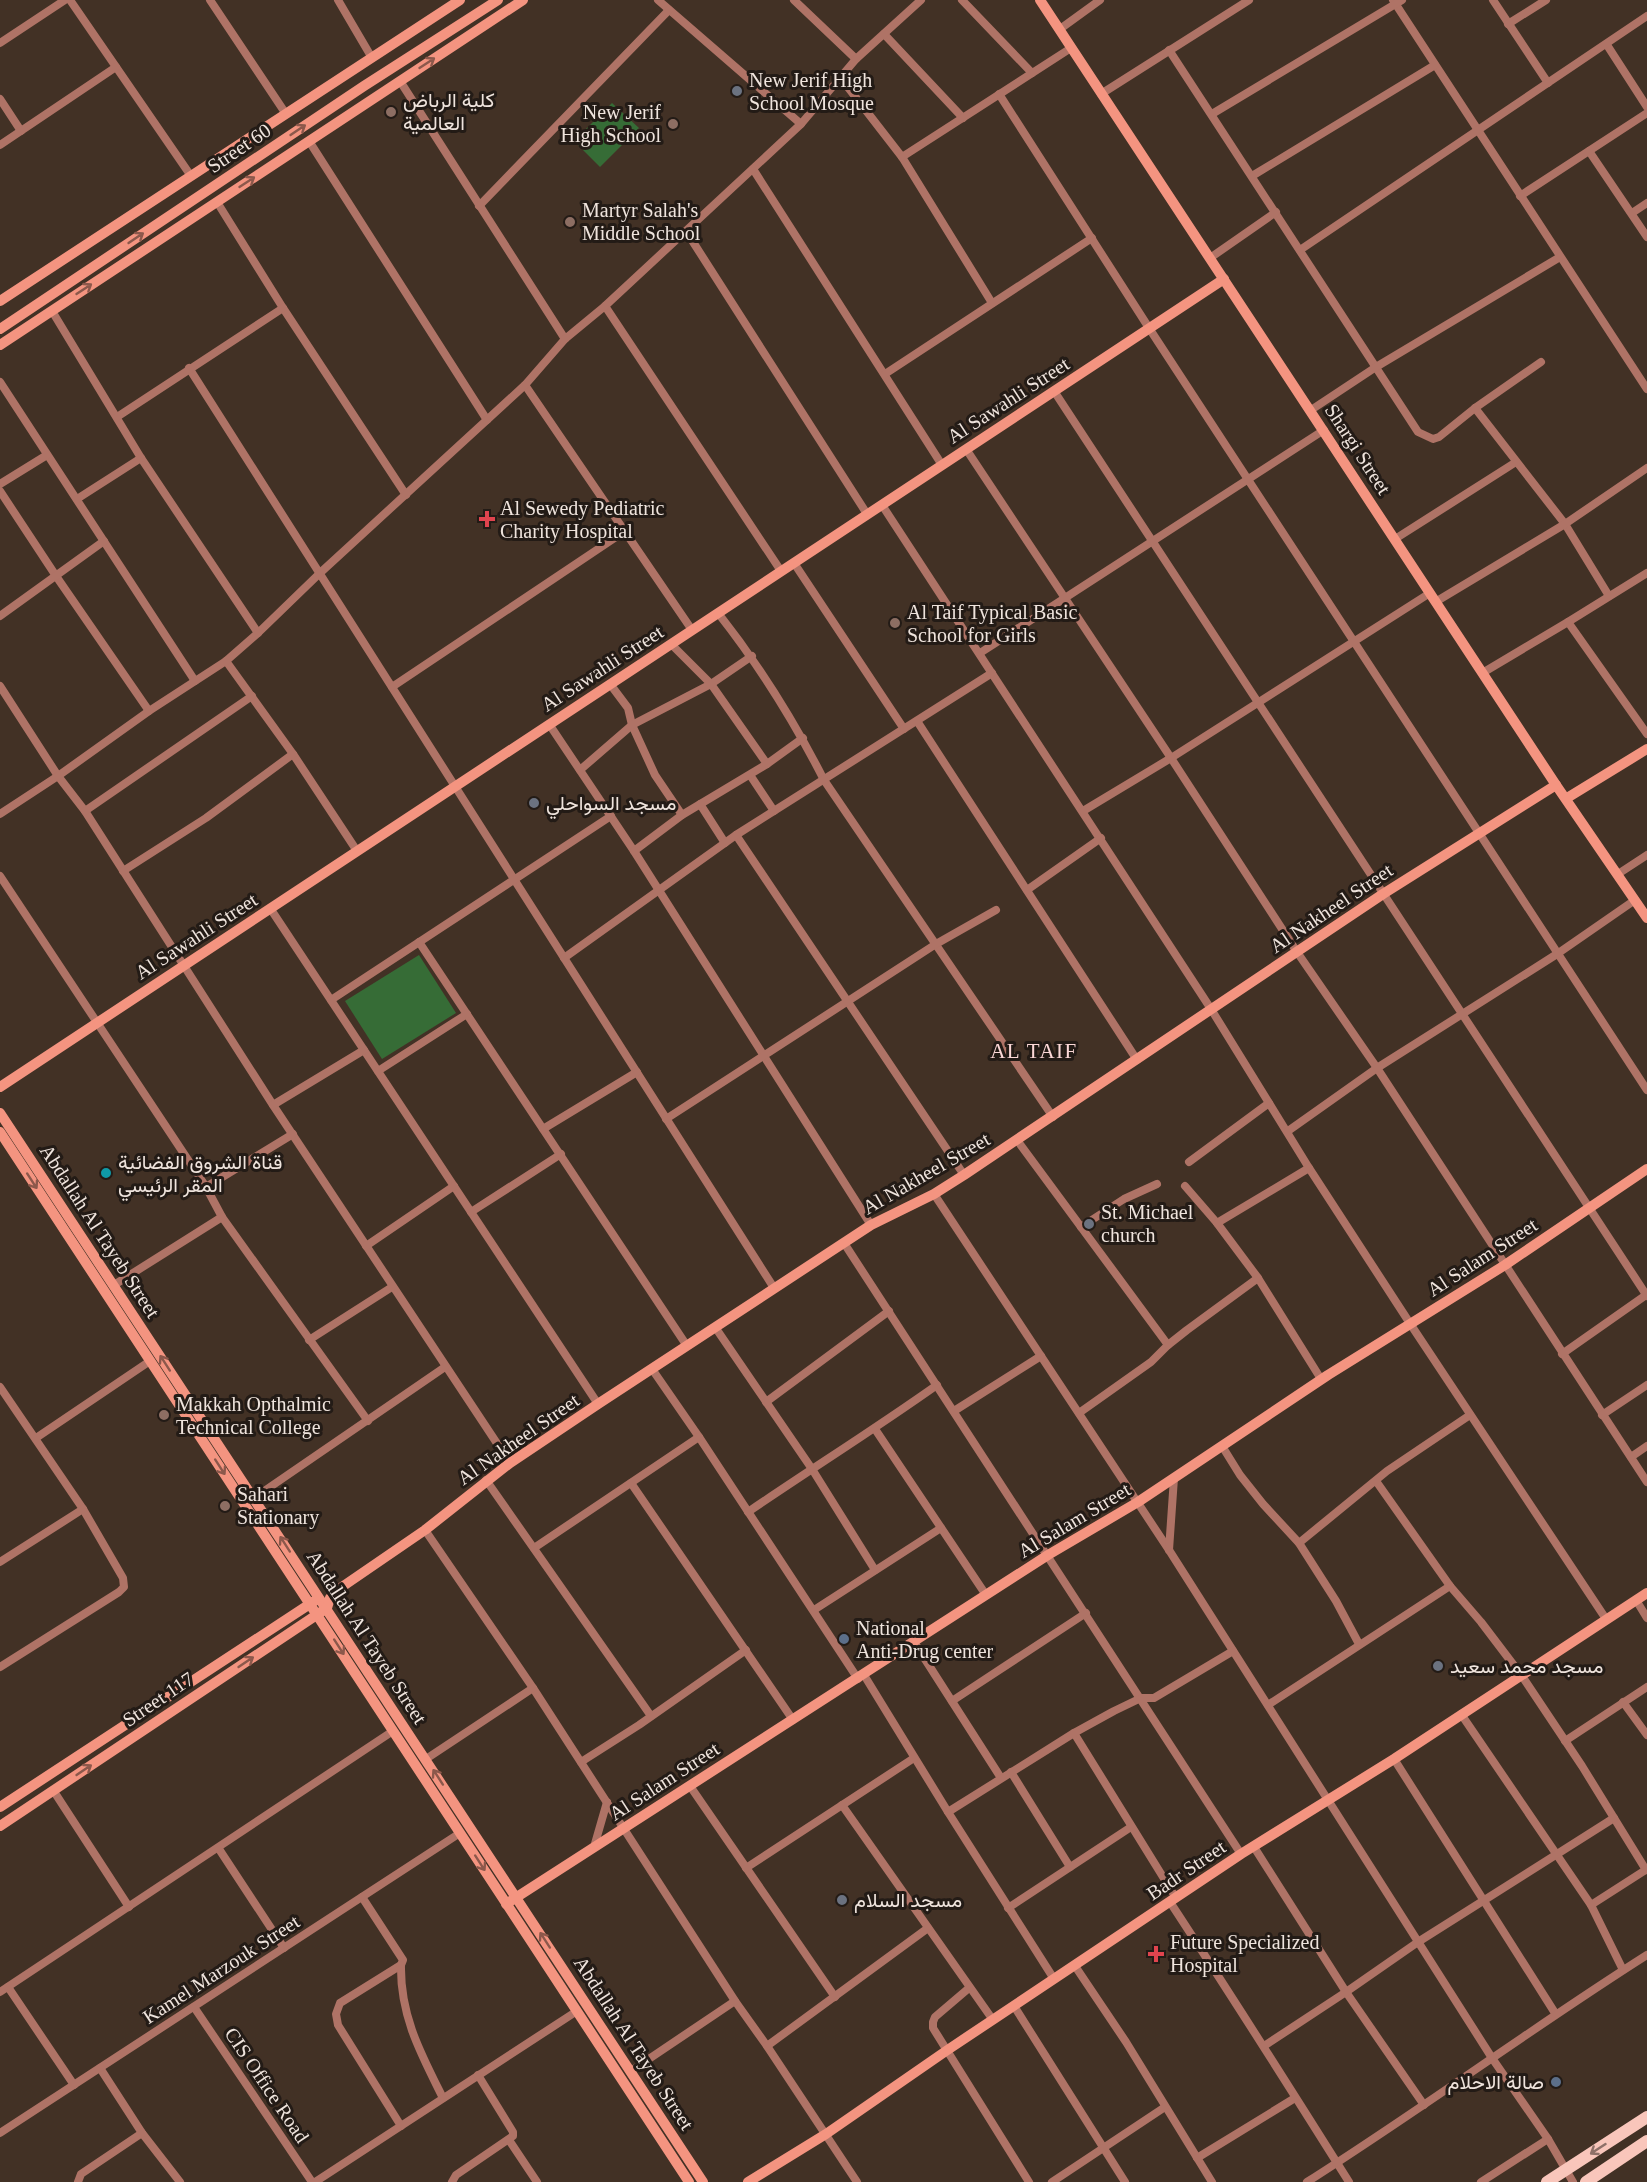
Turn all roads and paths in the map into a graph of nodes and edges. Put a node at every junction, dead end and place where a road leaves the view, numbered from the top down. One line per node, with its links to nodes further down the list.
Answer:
1 (68, 0): 23 (street); 30 (street)
2 (210, 0): 40 (street)
3 (338, 0): 27 (street)
4 (460, 0): 27 (street, Street 60)
5 (498, 0): 72 (street, Street 60, one-way to 5)
6 (523, 0): 33 (street, one-way to 6)
7 (658, 0): 18 (street)
8 (794, 0): 28 (street)
9 (921, 0): 22 (street)
10 (962, 0): 31 (street)
11 (1040, 0): 21 (street, Shargi Street)
12 (1100, 0): 21 (street)
13 (1250, 0): 17 (street)
14 (1493, 0): 20 (street)
15 (1546, 0): 20 (street)
16 (1397, 1): 29 (street); 41 (street)
17 (1239, 3): 26 (street)
18 (669, 10): 43 (street); 56 (street)
19 (1647, 16): 24 (street)
20 (1508, 24): 34 (street)
21 (1060, 29): 25 (street, Shargi Street)
22 (884, 34): 28 (street); 42 (street)
23 (0, 43)
24 (1607, 45): 34 (street); 38 (street)
25 (1071, 48): 31 (street); 36 (street, Shargi Street)
26 (1169, 50): 36 (street); 41 (street)
27 (372, 58): 40 (street, Street 60)
28 (856, 59): 32 (street)
29 (1435, 65): 44 (street); 52 (street)
30 (116, 67): 45 (street); 51 (street)
31 (1032, 74): 35 (street)
32 (840, 77): 43 (street); 49 (street)
33 (400, 81): 46 (street); 56 (street)
34 (1548, 83): 44 (street)
35 (999, 94): 42 (street); 61 (street)
36 (1101, 94): 64 (street, Shargi Street)
37 (0, 99): 45 (street)
38 (1647, 107)
39 (1647, 113): 48 (street)
40 (286, 114): 51 (street, Street 60)
41 (1212, 114): 52 (street)
42 (963, 118): 49 (street)
43 (801, 124): 50 (street)
44 (1477, 129): 53 (street); 62 (street)
45 (21, 131): 47 (street)
46 (309, 141): 54 (street, one-way to 46); 86 (street)
47 (0, 146)
48 (1589, 151): 53 (street); 58 (street)
49 (902, 157): 67 (street)
50 (753, 169): 59 (street); 78 (street)
51 (191, 176): 66 (street, Street 60)
52 (1252, 176): 57 (street)
53 (1520, 196): 63 (street)
54 (217, 202): 69 (street); 70 (street, one-way to 54)
55 (1647, 202): 58 (street)
56 (479, 206): 73 (street)
57 (1276, 212): 62 (street); 64 (street)
58 (1632, 213): 60 (street)
59 (686, 231): 68 (street); 100 (street)
60 (1647, 237)
61 (1092, 238): 67 (street); 71 (street)
62 (1300, 250): 76 (street)
63 (1560, 257): 76 (street); 80 (street)
64 (1210, 258): 65 (street, Shargi Street)
65 (1224, 279): 71 (street, Al Sawahli Street); 84 (street, Shargi Street)
66 (0, 301)
67 (992, 303): 78 (street)
68 (605, 306): 73 (street); 107 (street)
69 (283, 308): 77 (street); 97 (street)
70 (52, 311): 74 (street); 85 (street)
71 (1149, 328): 82 (street, Al Sawahli Street); 94 (street)
72 (0, 329)
73 (565, 339): 81 (street)
74 (0, 345)
75 (1541, 362): 83 (street)
76 (1376, 367): 83 (street); 84 (street)
77 (189, 368): 85 (street); 108 (street)
78 (885, 374): 92 (street)
79 (0, 382): 89 (street)
80 (1646, 384)
81 (525, 385): 86 (street); 102 (street)
82 (1054, 391): 88 (street, Al Sawahli Street); 105 (street)
83 (1474, 408): 91 (street)
84 (1311, 410): 87 (street, Shargi Street)
85 (117, 417): 90 (street)
86 (487, 420): 97 (street)
87 (1324, 430): 94 (street); 103 (street, Shargi Street)
88 (966, 449): 92 (street, Al Sawahli Street); 113 (street)
89 (47, 455): 95 (street); 98 (street)
90 (141, 458): 98 (street); 118 (street)
91 (1516, 462): 101 (street); 103 (street)
92 (942, 465): 99 (street, Al Sawahli Street)
93 (1647, 468): 101 (street)
94 (1248, 479): 105 (street); 119 (street)
95 (0, 484)
96 (0, 491): 109 (street)
97 (406, 495): 108 (street)
98 (77, 500): 104 (street)
99 (882, 505): 100 (street, Al Sawahli Street); 121 (street)
100 (867, 514): 106 (street, Al Sawahli Street)
101 (1565, 524): 111 (street); 112 (street)
102 (625, 531): 117 (street); 130 (street)
103 (1395, 539): 112 (street, Shargi Street)
104 (104, 541): 109 (street); 126 (street)
105 (1153, 541): 113 (street); 132 (street)
106 (794, 563): 107 (street, Al Sawahli Street); 137 (street)
107 (781, 571): 114 (street, Al Sawahli Street)
108 (320, 573): 118 (street); 130 (street)
109 (56, 576): 115 (street); 133 (street)
110 (1646, 576): 111 (street)
111 (1609, 596): 116 (street)
112 (1434, 597): 119 (street); 124 (street, Shargi Street)
113 (1065, 598): 121 (street); 142 (street)
114 (718, 613): 117 (street, Al Sawahli Street); 122 (street)
115 (0, 616)
116 (1568, 622): 124 (street); 138 (street)
117 (692, 630): 120 (street, Al Sawahli Street)
118 (258, 633): 123 (street)
119 (1354, 641): 132 (street); 158 (street)
120 (671, 644): 127 (street, Al Sawahli Street); 128 (street)
121 (980, 653): 125 (street)
122 (752, 656): 128 (street); 139 (street)
123 (226, 661): 126 (street); 131 (street)
124 (1484, 672): 148 (street, Shargi Street)
125 (992, 673): 134 (street); 154 (street)
126 (195, 681): 133 (street)
127 (610, 684): 135 (street, Al Sawahli Street); 136 (street)
128 (711, 684): 136 (street); 143 (street)
129 (0, 686): 146 (street)
130 (392, 687): 149 (street)
131 (252, 696): 141 (street); 152 (street)
132 (1257, 703): 142 (street); 171 (street)
133 (149, 711): 146 (street)
134 (917, 721): 137 (street); 169 (street)
135 (549, 724): 144 (street); 149 (street, Al Sawahli Street)
136 (632, 725): 144 (street); 156 (street)
137 (904, 729): 147 (street)
138 (1647, 734)
139 (803, 738): 143 (street); 147 (street)
140 (1647, 749): 150 (street)
141 (293, 754): 162 (street); 165 (street)
142 (1171, 758): 154 (street); 178 (street)
143 (767, 764): 145 (street)
144 (580, 770): 157 (street)
145 (750, 775): 151 (street); 153 (street)
146 (58, 776): 152 (street); 155 (street)
147 (824, 780): 153 (street); 177 (street)
148 (1556, 785): 150 (street, Shargi Street); 158 (street, Al Nakheel Street)
149 (455, 786): 162 (street, Al Sawahli Street); 168 (street)
150 (1567, 798): 166 (street, Shargi Street)
151 (700, 804): 156 (street); 161 (street)
152 (85, 811): 165 (street)
153 (774, 811): 159 (street)
154 (1083, 811): 160 (street)
155 (0, 814)
156 (682, 814): 163 (street)
157 (610, 816): 163 (street); 168 (street)
158 (1480, 833): 171 (street, Al Nakheel Street); 179 (street)
159 (736, 835): 161 (street); 183 (street)
160 (1101, 838): 169 (street); 184 (street)
161 (725, 843): 170 (street)
162 (357, 851): 173 (street, Al Sawahli Street)
163 (634, 851): 170 (street)
164 (1647, 855): 166 (street)
165 (123, 871): 181 (street)
166 (1618, 874): 172 (street, Shargi Street)
167 (0, 878): 187 (street)
168 (514, 879): 176 (street); 180 (street)
169 (1027, 890): 190 (street)
170 (659, 891): 180 (street); 189 (street)
171 (1383, 894): 178 (street, Al Nakheel Street); 186 (street)
172 (1635, 900): 175 (street, Shargi Street); 179 (street)
173 (270, 908): 181 (street, Al Sawahli Street); 182 (street)
174 (996, 910): 177 (street)
175 (1647, 918)
176 (419, 942): 182 (street); 185 (street)
177 (936, 944): 183 (street); 199 (street)
178 (1297, 952): 184 (street, Al Nakheel Street); 191 (street)
179 (1557, 954): 186 (street); 195 (street)
180 (564, 958): 193 (street)
181 (184, 965): 187 (street, Al Sawahli Street); 197 (street)
182 (331, 1000): 188 (street)
183 (848, 1002): 189 (street); 210 (street)
184 (1211, 1009): 190 (street, Al Nakheel Street); 196 (street)
185 (467, 1014): 192 (street); 201 (street)
186 (1461, 1014): 191 (street); 216 (street)
187 (97, 1023): 194 (street, Al Sawahli Street); 214 (street)
188 (364, 1050): 192 (street); 197 (street)
189 (763, 1056): 200 (street); 220 (street)
190 (1137, 1060): 199 (street, Al Nakheel Street)
191 (1377, 1068): 202 (street); 224 (street)
192 (378, 1071): 212 (street)
193 (637, 1072): 200 (street); 201 (street)
194 (0, 1087)
195 (1647, 1090)
196 (1269, 1103): 202 (street); 207 (street)
197 (273, 1105): 204 (street)
198 (1, 1116): 226 (street, Abdallah Al Tayeb Street)
199 (1053, 1117): 205 (street, Al Nakheel Street)
200 (666, 1119): 228 (street)
201 (543, 1129): 206 (street)
202 (1288, 1131): 208 (street)
203 (0, 1132): 238 (street, Abdallah Al Tayeb Street, one-way to 238)
204 (292, 1134): 214 (street); 223 (street)
205 (1017, 1140): 210 (street, Al Nakheel Street); 221 (street)
206 (561, 1155): 217 (street); 235 (street)
207 (1189, 1162)
208 (1309, 1168): 219 (street); 231 (street)
209 (1647, 1169): 216 (street, Al Salam Street)
210 (964, 1175): 215 (street, Al Nakheel Street)
211 (1157, 1184): 221 (street)
212 (454, 1186): 217 (street); 223 (street)
213 (1185, 1186): 219 (street)
214 (206, 1187): 218 (street)
215 (934, 1194): 220 (street, Al Nakheel Street); 237 (street)
216 (1588, 1208): 224 (street, Al Salam Street); 229 (street)
217 (471, 1212): 246 (street)
218 (222, 1217): 226 (street); 233 (street)
219 (1217, 1223): 225 (street)
220 (871, 1225): 222 (street, Al Nakheel Street)
221 (1081, 1227): 234 (street)
222 (844, 1243): 228 (street, Al Nakheel Street); 230 (street)
223 (366, 1246): 227 (street)
224 (1505, 1265): 231 (street, Al Salam Street); 236 (street)
225 (1258, 1278): 234 (street); 241 (street)
226 (114, 1285): 255 (street, Abdallah Al Tayeb Street, one-way to 226)
227 (392, 1287): 233 (street); 239 (street)
228 (774, 1288): 232 (street, Al Nakheel Street)
229 (1647, 1295): 236 (street)
230 (889, 1311): 242 (street); 245 (street)
231 (1411, 1325): 241 (street, Al Salam Street); 249 (street)
232 (715, 1328): 235 (street, Al Nakheel Street); 245 (street)
233 (309, 1340): 251 (street)
234 (1168, 1345): 248 (street)
235 (687, 1346): 240 (street, Al Nakheel Street)
236 (1562, 1354): 250 (street)
237 (1041, 1356): 247 (street); 248 (street)
238 (150, 1361): 254 (street); 255 (street, Abdallah Al Tayeb Street)
239 (446, 1367): 251 (street); 259 (street)
240 (652, 1369): 246 (street, Al Nakheel Street); 253 (street)
241 (1321, 1379): 256 (street, Al Salam Street)
242 (937, 1385): 247 (street); 252 (street)
243 (1647, 1385): 250 (street)
244 (0, 1387): 254 (street)
245 (766, 1402): 260 (street)
246 (598, 1404): 259 (street, Al Nakheel Street)
247 (954, 1411): 275 (street)
248 (1079, 1413): 267 (street)
249 (1470, 1415): 263 (street); 288 (street)
250 (1602, 1415): 258 (street)
251 (368, 1421): 266 (street)
252 (875, 1429): 260 (street); 270 (street)
253 (699, 1437): 264 (street); 269 (street)
254 (36, 1438): 268 (street)
255 (212, 1445): 266 (street, Abdallah Al Tayeb Street); 283 (street, Abdallah Al Tayeb Street, one-way to 283)
256 (1222, 1446): 261 (street, Al Salam Street); 272 (street)
257 (1647, 1446): 258 (street)
258 (1631, 1457): 265 (street)
259 (510, 1463): 262 (street, Al Nakheel Street)
260 (812, 1469): 269 (street); 277 (street)
261 (1174, 1478): 267 (street, Al Salam Street); 274 (street)
262 (486, 1480): 271 (street, Al Nakheel Street); 273 (street)
263 (1376, 1481): 272 (street); 278 (street)
264 (631, 1482): 273 (street); 291 (street)
265 (1647, 1482)
266 (254, 1498): 282 (street, Abdallah Al Tayeb Street, one-way to 266)
267 (1138, 1502): 274 (street); 275 (street, Al Salam Street)
268 (83, 1509): 276 (street); 293 (street)
269 (748, 1512): 284 (street)
270 (941, 1528): 277 (street); 280 (street)
271 (425, 1530): 282 (street, Al Nakheel Street); 297 (street)
272 (1299, 1543): 290 (street)
273 (534, 1548): 303 (street)
274 (1169, 1550): 292 (street)
275 (1048, 1555): 280 (street, Al Salam Street); 285 (street)
276 (1, 1558)
277 (875, 1570): 284 (street)
278 (1450, 1586): 290 (street); 294 (street)
279 (1647, 1593): 281 (street, Badr Street)
280 (986, 1595): 289 (street, Al Salam Street)
281 (1636, 1600): 287 (street); 288 (street, Badr Street)
282 (326, 1601): 283 (street, Street 117); 286 (street, Street 117); 310 (street, Abdallah Al Tayeb Street)
283 (310, 1604): 286 (street, Abdallah Al Tayeb Street); 320 (street, Street 117)
284 (814, 1610): 295 (street)
285 (1086, 1613): 298 (street); 299 (street)
286 (317, 1615): 306 (street, Abdallah Al Tayeb Street, one-way to 306); 316 (street, Street 117, one-way to 286)
287 (1647, 1618)
288 (1605, 1619): 294 (street, Badr Street)
289 (914, 1642): 295 (street, Al Salam Street); 299 (street)
290 (1359, 1644): 301 (street)
291 (746, 1650): 303 (street); 304 (street)
292 (1233, 1651): 298 (street); 301 (street)
293 (0, 1667)
294 (1521, 1676): 302 (street, Badr Street); 308 (street)
295 (861, 1677): 304 (street, Al Salam Street); 309 (street)
296 (1647, 1687): 300 (street)
297 (533, 1688): 310 (street); 312 (street)
298 (1141, 1698): 307 (street); 330 (street)
299 (952, 1701): 314 (street)
300 (1623, 1702): 305 (street); 308 (street)
301 (1268, 1705): 317 (street)
302 (1461, 1714): 311 (street, Badr Street); 331 (street)
303 (651, 1716): 312 (street)
304 (793, 1720): 315 (street, Al Salam Street)
305 (1646, 1729)
306 (393, 1731): 326 (street, Abdallah Al Tayeb Street); 329 (street)
307 (1074, 1733): 313 (street); 324 (street)
308 (1565, 1741): 322 (street)
309 (914, 1758): 319 (street); 321 (street)
310 (426, 1759): 336 (street, Abdallah Al Tayeb Street, one-way to 310)
311 (1394, 1759): 317 (street, Badr Street); 337 (street)
312 (581, 1762): 318 (street)
313 (1011, 1772): 314 (street); 332 (street)
314 (1001, 1778): 321 (street)
315 (690, 1786): 325 (street, Al Salam Street); 333 (street)
316 (53, 1790): 323 (street, Street 117); 341 (street)
317 (1328, 1801): 328 (street, Badr Street); 344 (street)
318 (608, 1802): 325 (street); 327 (street)
319 (842, 1805): 333 (street); 343 (street)
320 (0, 1807)
321 (948, 1812): 342 (street)
322 (1614, 1818): 331 (street); 334 (street)
323 (0, 1826)
324 (1131, 1827): 332 (street); 338 (street)
325 (623, 1828): 327 (street, Al Salam Street); 356 (street)
326 (460, 1833): 335 (street, Kamel Marzouk Street); 339 (street, Abdallah Al Tayeb Street, one-way to 339)
327 (594, 1847): 336 (street, Al Salam Street)
328 (1254, 1847): 330 (street, Badr Street); 354 (street)
329 (219, 1848): 341 (street); 345 (street)
330 (1241, 1854): 338 (street, Badr Street)
331 (1557, 1854): 337 (street); 340 (street)
332 (1070, 1867): 342 (street)
333 (746, 1868): 355 (street)
334 (1647, 1869): 340 (street)
335 (362, 1897): 345 (street, Kamel Marzouk Street); 347 (street)
336 (516, 1897): 339 (street, Al Salam Street); 367 (street, Abdallah Al Tayeb Street, one-way to 336)
337 (1485, 1899): 344 (street); 360 (street)
338 (1173, 1900): 348 (street, Badr Street); 363 (street)
339 (506, 1904): 359 (street, Abdallah Al Tayeb Street)
340 (1591, 1905): 349 (street)
341 (129, 1907): 351 (street)
342 (1008, 1908): 350 (street)
343 (928, 1928): 352 (street); 355 (street)
344 (1418, 1942): 354 (street); 365 (street)
345 (284, 1948): 358 (street, Kamel Marzouk Street)
346 (1647, 1955): 349 (street)
347 (401, 1965): 370 (street); 375 (street)
348 (1075, 1966): 350 (street, Badr Street); 373 (street)
349 (1623, 1970): 360 (street)
350 (1054, 1979): 357 (street, Badr Street)
351 (8, 1987): 353 (street); 369 (street)
352 (969, 1988): 361 (street); 364 (street)
353 (0, 1992)
354 (1346, 1992): 363 (street); 372 (street)
355 (835, 1997): 362 (street)
356 (735, 2001): 362 (street); 367 (street)
357 (1014, 2006): 361 (street, Badr Street); 382 (street)
358 (194, 2007): 366 (street, Kamel Marzouk Street); 388 (street, CIS Office Road)
359 (577, 2011): 368 (street); 391 (street, Abdallah Al Tayeb Street)
360 (1555, 2013): 365 (street)
361 (993, 2020): 364 (street, Badr Street)
362 (767, 2046): 378 (street)
363 (1264, 2046): 371 (street)
364 (946, 2051): 378 (street, Badr Street); 395 (street)
365 (1492, 2058): 372 (street); 379 (street)
366 (100, 2068): 369 (street, Kamel Marzouk Street); 377 (street)
367 (631, 2071): 392 (street, Abdallah Al Tayeb Street)
368 (478, 2075): 370 (street); 380 (street)
369 (74, 2085): 376 (street, Kamel Marzouk Street)
370 (443, 2097): 375 (street)
371 (1295, 2098): 383 (street); 384 (street)
372 (1424, 2105): 384 (street)
373 (1166, 2107): 382 (street); 383 (street)
374 (1647, 2117): 385 (main road, one-way to 385)
375 (401, 2126): 388 (street)
376 (0, 2133)
377 (142, 2133): 386 (street); 387 (street)
378 (826, 2134): 393 (street, Badr Street); 394 (street)
379 (1548, 2139): 385 (street); 401 (street)
380 (509, 2140): 389 (street); 390 (street)
381 (1647, 2141): 404 (main road)
382 (1103, 2147): 396 (street); 397 (street)
383 (1197, 2158): 398 (street)
384 (1337, 2163): 399 (street); 400 (street)
385 (1565, 2170): 402 (main road); 403 (street)
386 (78, 2182)
387 (180, 2182)
388 (314, 2182)
389 (452, 2182)
390 (537, 2182)
391 (689, 2182)
392 (704, 2182)
393 (748, 2182)
394 (857, 2182)
395 (1029, 2182)
396 (1052, 2182)
397 (1125, 2182)
398 (1212, 2182)
399 (1307, 2182)
400 (1349, 2182)
401 (1480, 2182)
402 (1547, 2182)
403 (1573, 2182)
404 (1586, 2182)

